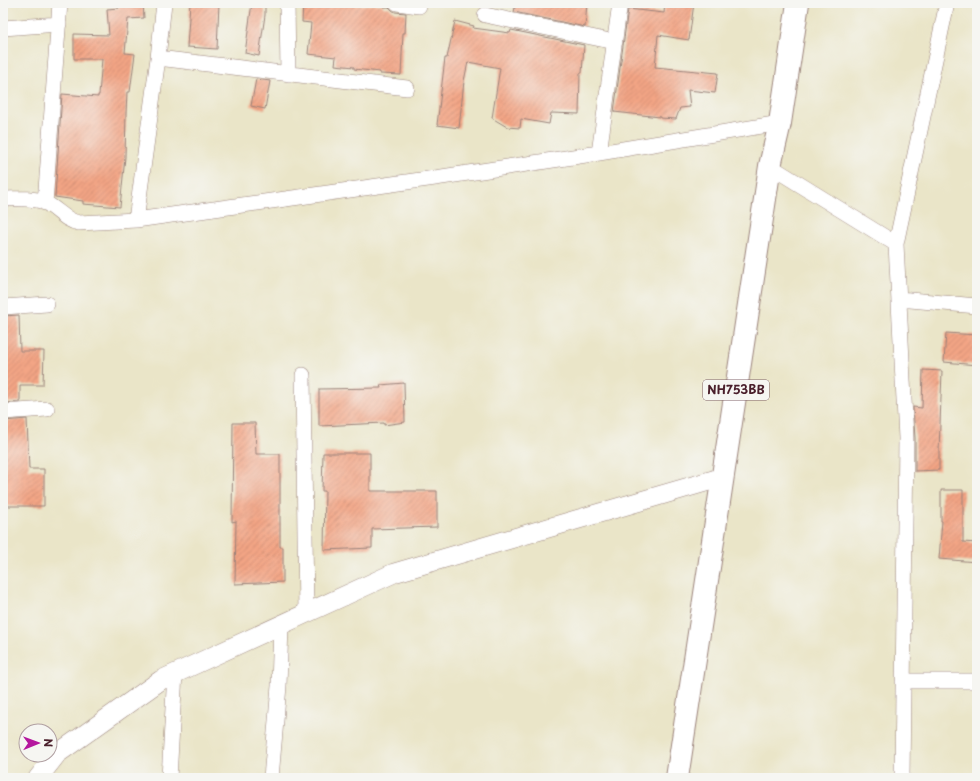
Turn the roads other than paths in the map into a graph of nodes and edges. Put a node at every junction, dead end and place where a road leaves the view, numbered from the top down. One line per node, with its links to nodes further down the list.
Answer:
1 (60, 3): 10 (street)
2 (164, 3): 13 (street)
3 (286, 3): 14 (street)
4 (397, 3): 8 (street)
5 (620, 3): 12 (street)
6 (798, 3): 16 (highway, NH753BB)
7 (946, 3): 22 (street)
8 (419, 6)
9 (485, 15): 12 (street)
10 (59, 24): 11 (street); 20 (street)
11 (3, 28)
12 (614, 42): 17 (street)
13 (158, 58): 14 (street); 21 (street)
14 (288, 74): 15 (street)
15 (408, 88)
16 (780, 123): 17 (street); 18 (highway, NH753BB)
17 (599, 153): 21 (street)
18 (770, 166): 22 (street); 30 (highway, NH753BB)
19 (3, 199): 20 (street)
20 (45, 203): 21 (street)
21 (136, 220)
22 (896, 244): 23 (street)
23 (899, 299): 25 (street); 34 (street)
24 (47, 304): 26 (street)
25 (977, 306)
26 (3, 307)
27 (303, 375): 31 (street)
28 (47, 409): 29 (street)
29 (3, 412)
30 (723, 478): 31 (street); 39 (highway, NH753BB)
31 (306, 614): 32 (street)
32 (282, 625): 33 (street); 38 (street)
33 (175, 673): 36 (street); 37 (street)
34 (903, 681): 35 (street); 40 (street)
35 (977, 681)
36 (38, 778)
37 (170, 778)
38 (271, 778)
39 (677, 778)
40 (902, 778)

